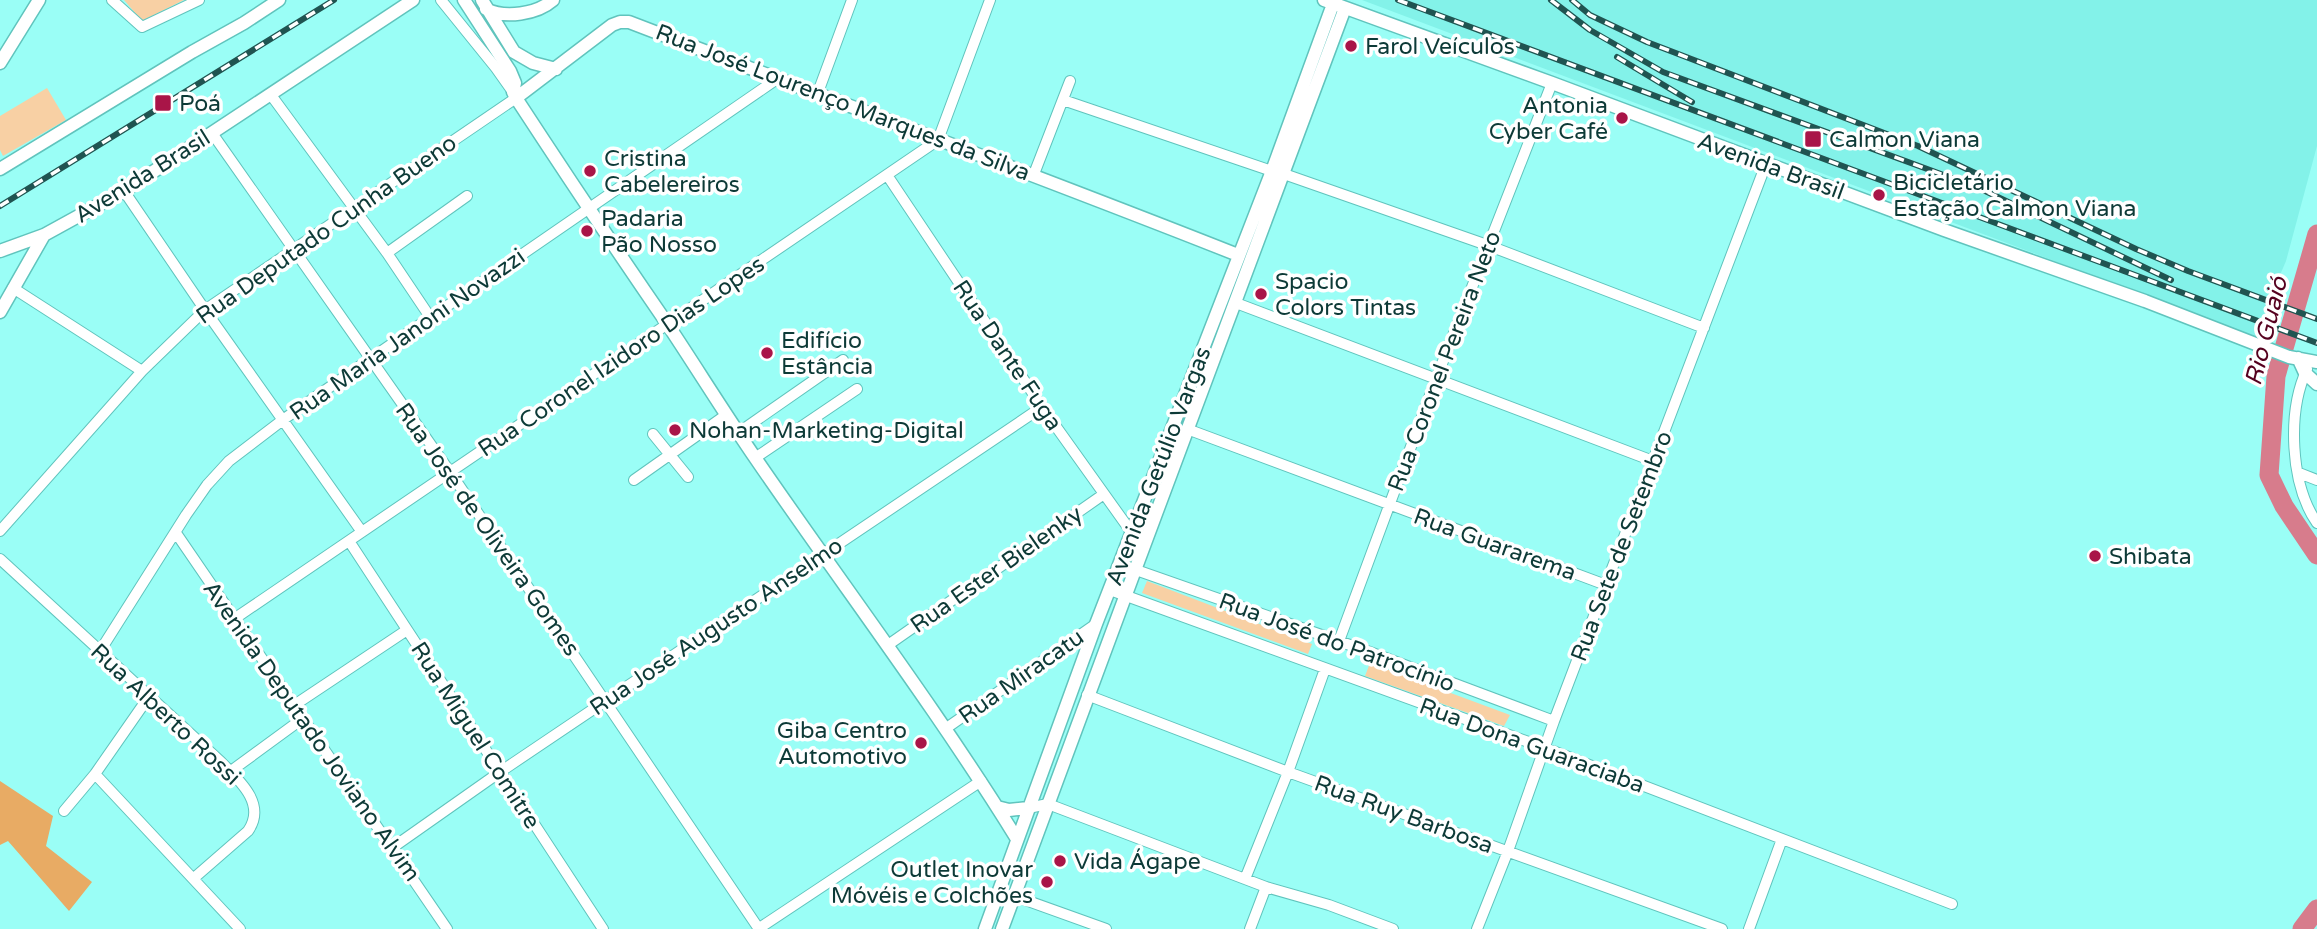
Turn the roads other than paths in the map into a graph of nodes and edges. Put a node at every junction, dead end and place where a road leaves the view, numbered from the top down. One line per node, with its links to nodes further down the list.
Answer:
1 (39, 0): 13 (main road)
2 (111, 0): 3 (street)
3 (199, 0)
4 (413, 0): 18 (main road, Avenida Brasil)
5 (441, 0): 19 (street)
6 (464, 0): 19 (main road)
7 (553, 0): 11 (main road)
8 (852, 0): 20 (street)
9 (990, 0): 23 (street)
10 (278, 1): 25 (main road)
11 (484, 4): 14 (main road)
12 (1334, 4): 17 (main road, Avenida Brasil); 26 (main road, Avenida Getúlio Vargas)
13 (0, 63)
14 (556, 69): 15 (main road, Rua José Lourenço Marques da Silva); 19 (main road, Rua Deputado Cunha Bueno)
15 (777, 79): 20 (main road, Rua José Lourenço Marques da Silva); 32 (street, Rua Maria Janoni Novazzi)
16 (1070, 81): 21 (street)
17 (1552, 83): 24 (main road, Avenida Brasil); 34 (street, Rua Coronel Pereira Neto)
18 (271, 95): 22 (main road, Avenida Brasil); 31 (street)
19 (514, 95): 31 (street, Rua Deputado Cunha Bueno); 32 (main road)
20 (817, 95): 23 (main road, Rua José Lourenço Marques da Silva)
21 (1063, 100): 26 (street); 27 (street)
22 (212, 133): 29 (main road, Avenida Brasil); 35 (street, Rua José de Oliveira Gomes)
23 (938, 140): 27 (main road, Rua José Lourenço Marques da Silva); 28 (street, Rua Coronel Izidoro Dias Lopes)
24 (1766, 164): 45 (street, Rua Sete de Setembro); 47 (main road, Avenida Brasil)
25 (0, 169)
26 (1278, 172): 34 (street); 38 (main road, Avenida Getúlio Vargas); 40 (main road, Avenida Getúlio Vargas)
27 (1034, 174): 38 (main road, Rua José Lourenço Marques da Silva)
28 (887, 175): 44 (street, Rua Coronel Izidoro Dias Lopes); 54 (street, Rua Dante Fuga)
29 (124, 191): 33 (main road, Avenida Brasil); 41 (street)
30 (467, 196): 37 (street)
31 (353, 208): 35 (street, Rua Deputado Cunha Bueno); 37 (street)
32 (589, 210): 43 (street, Rua Maria Janoni Novazzi); 44 (main road)
33 (44, 235): 36 (main road, Avenida Brasil); 39 (main road)
34 (1487, 245): 45 (street); 51 (street, Rua Coronel Pereira Neto)
35 (293, 249): 41 (street, Rua Deputado Cunha Bueno); 46 (street, Rua José de Oliveira Gomes)
36 (0, 251)
37 (387, 253): 43 (street)
38 (1238, 255): 40 (main road); 74 (main road, Avenida Getúlio Vargas)
39 (13, 288): 42 (main road); 49 (street)
40 (1236, 303): 51 (street); 57 (main road, Avenida Getúlio Vargas)
41 (205, 310): 49 (street, Rua Deputado Cunha Bueno); 56 (street)
42 (0, 312)
43 (430, 317): 46 (street, Rua Maria Janoni Novazzi)
44 (667, 324): 55 (main road); 63 (street, Rua Coronel Izidoro Dias Lopes)
45 (1704, 328): 62 (street, Rua Sete de Setembro)
46 (370, 359): 56 (street, Rua Maria Janoni Novazzi); 63 (street, Rua José de Oliveira Gomes)
47 (2304, 359): 50 (main road, Avenida Brasil)
48 (843, 360): 59 (street)
49 (142, 371): 71 (street, Rua Deputado Cunha Bueno)
50 (2305, 373): 52 (main road, Avenida Brasil); 64 (street)
51 (1436, 379): 62 (street); 69 (street, Rua Coronel Pereira Neto)
52 (2317, 384)
53 (858, 389): 61 (street)
54 (1042, 407): 68 (street, Rua Dante Fuga); 77 (street, Rua José Augusto Anselmo)
55 (726, 415): 59 (main road); 60 (street)
56 (284, 419): 72 (street); 73 (street, Rua Maria Janoni Novazzi)
57 (1187, 429): 69 (street, Rua Guararema); 76 (main road, Avenida Getúlio Vargas)
58 (653, 433): 60 (street)
59 (738, 433): 61 (main road)
60 (670, 454): 65 (street); 66 (street)
61 (755, 458): 77 (main road)
62 (1653, 461): 81 (street, Rua Sete de Setembro)
63 (450, 472): 72 (street, Rua Coronel Izidoro Dias Lopes); 93 (street, Rua José de Oliveira Gomes)
64 (2299, 473): 67 (street); 70 (street)
65 (688, 477)
66 (634, 480)
67 (2317, 480)
68 (1104, 494): 74 (street, Rua Dante Fuga); 88 (street, Rua Ester Bielenky)
69 (1390, 506): 81 (street, Rua Guararema); 87 (street, Rua Coronel Pereira Neto)
70 (2317, 523)
71 (0, 531)
72 (362, 532): 75 (street, Rua Coronel Izidoro Dias Lopes)
73 (176, 533): 84 (street, Avenida Deputado Joviano Alvim); 89 (street, Rua Maria Janoni Novazzi)
74 (1132, 533): 76 (street, Rua Dante Fuga); 79 (main road, Avenida Getúlio Vargas)
75 (349, 541): 84 (street, Rua Coronel Izidoro Dias Lopes); 86 (street, Rua Miguel Comitre)
76 (1145, 544): 80 (main road, Avenida Getúlio Vargas)
77 (823, 554): 88 (main road); 93 (street, Rua José Augusto Anselmo)
78 (0, 559): 89 (street, Rua Alberto Rossi)
79 (1119, 564): 80 (street, Rua José do Patrocínio); 82 (main road, Avenida Getúlio Vargas)
80 (1135, 569): 83 (main road, Avenida Getúlio Vargas); 87 (street, Rua José do Patrocínio)
81 (1605, 585): 96 (street, Rua Sete de Setembro)
82 (1110, 590): 83 (street, Rua Dona Guaraciaba); 85 (main road, Avenida Getúlio Vargas)
83 (1126, 596): 90 (street, Rua Dona Guaraciaba); 92 (main road, Avenida Getúlio Vargas)
84 (234, 619): 94 (street, Avenida Deputado Joviano Alvim)
85 (1096, 624): 97 (street, Rua Miracatu); 106 (main road, Avenida Getúlio Vargas)
86 (407, 630): 94 (street); 100 (street, Rua Miguel Comitre)
87 (1339, 641): 96 (street, Rua José do Patrocínio)
88 (888, 645): 97 (main road)
89 (100, 651): 91 (street, Rua Alberto Rossi)
90 (1325, 669): 98 (street, Rua Dona Guaraciaba); 101 (street)
91 (150, 695): 99 (street, Rua Alberto Rossi); 102 (street)
92 (1087, 695): 101 (street, Rua Ruy Barbosa); 104 (main road, Avenida Getúlio Vargas)
93 (606, 701): 100 (street, Rua José Augusto Anselmo); 120 (street, Rua José de Oliveira Gomes)
94 (293, 706): 95 (street, Avenida Deputado Joviano Alvim)
95 (302, 719): 99 (street); 110 (street, Avenida Deputado Joviano Alvim)
96 (1554, 721): 98 (street, Rua Sete de Setembro)
97 (945, 729): 103 (main road)
98 (1545, 748): 109 (street, Rua Dona Guaraciaba); 111 (street, Rua Sete de Setembro)
99 (231, 771): 112 (street, Rua Alberto Rossi)
100 (500, 772): 110 (street, Rua José Augusto Anselmo); 119 (street, Rua Miguel Comitre)
101 (1288, 772): 111 (street, Rua Ruy Barbosa); 113 (street)
102 (94, 774): 107 (street); 112 (street)
103 (981, 781): 105 (main road); 120 (street)
104 (1048, 804): 106 (street); 113 (street); 115 (main road, Avenida Getúlio Vargas)
105 (997, 807): 106 (main road); 108 (main road)
106 (1028, 808): 108 (main road, Avenida Getúlio Vargas)
107 (64, 811)
108 (1017, 839): 121 (main road, Avenida Getúlio Vargas)
109 (1782, 839): 116 (street, Rua Dona Guaraciaba); 128 (street)
110 (392, 848): 118 (street, Avenida Deputado Joviano Alvim)
111 (1508, 851): 126 (street, Rua Sete de Setembro); 127 (street, Rua Ruy Barbosa)
112 (194, 878): 117 (street)
113 (1245, 879): 114 (street)
114 (1266, 887): 124 (street); 125 (street)
115 (1014, 896): 122 (main road, Avenida Getúlio Vargas); 123 (street)
116 (1952, 904)
117 (240, 929)
118 (447, 929)
119 (603, 929)
120 (759, 929)
121 (985, 929)
122 (1002, 929)
123 (1105, 929)
124 (1250, 929)
125 (1393, 929)
126 (1477, 929)
127 (1722, 929)
128 (1749, 929)

